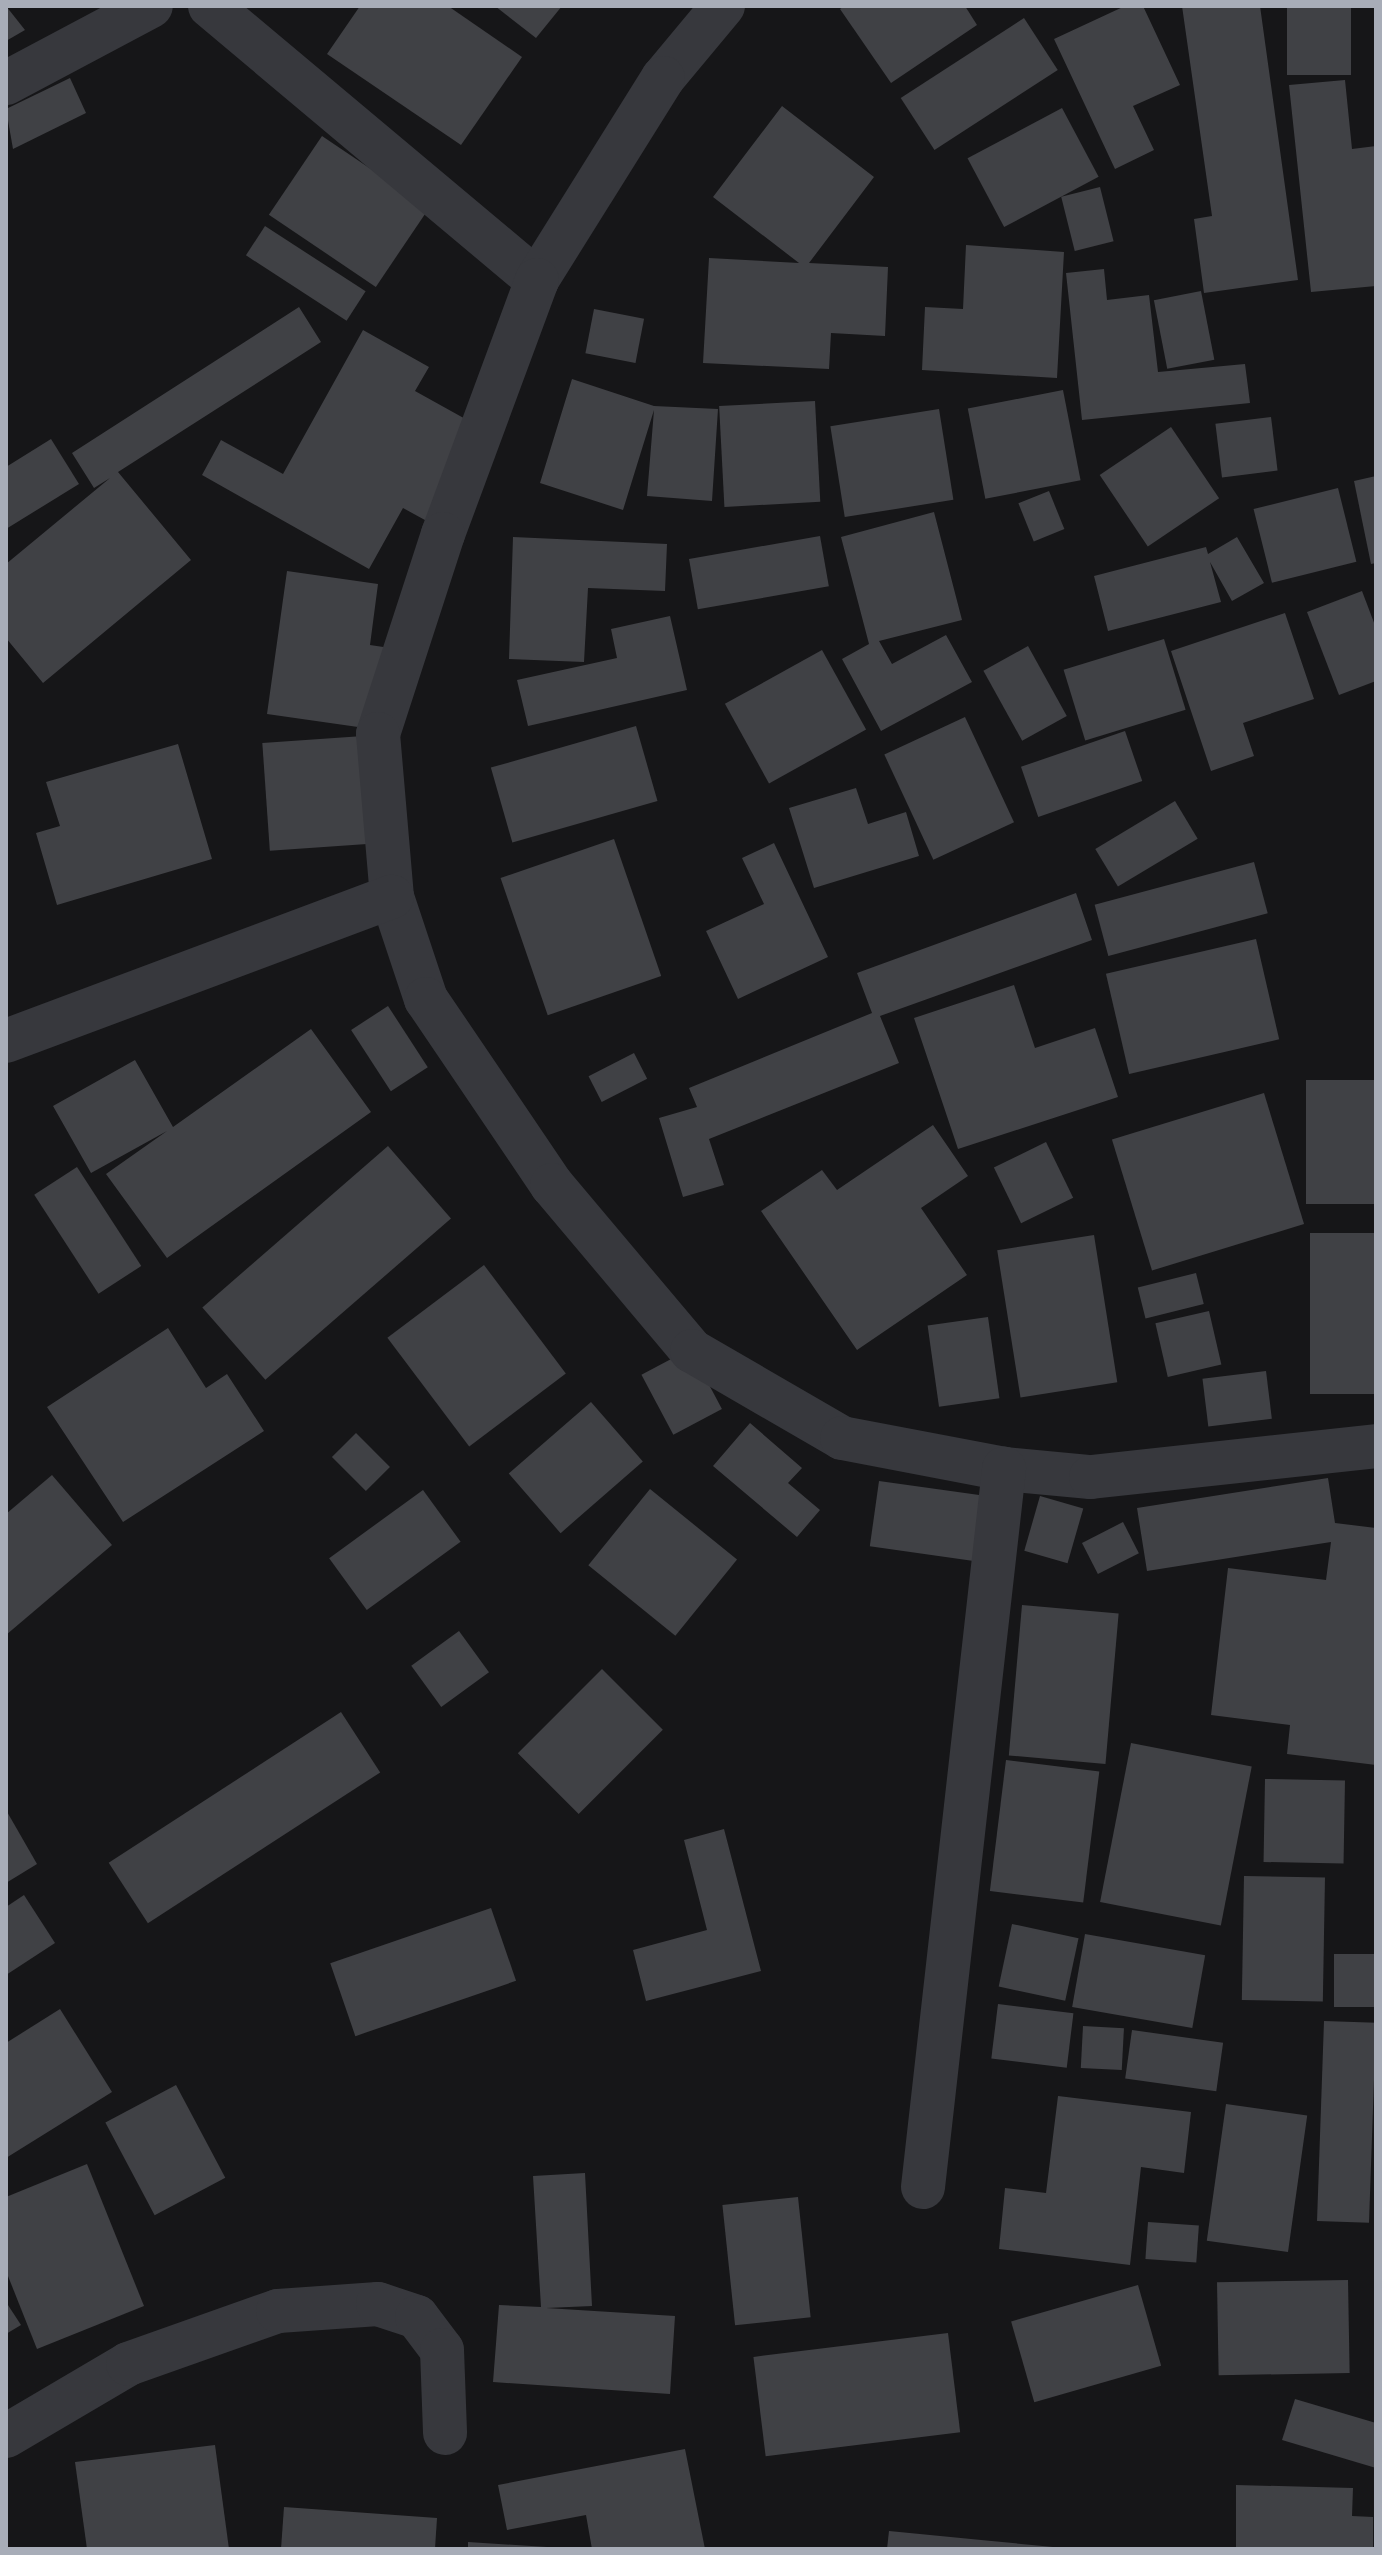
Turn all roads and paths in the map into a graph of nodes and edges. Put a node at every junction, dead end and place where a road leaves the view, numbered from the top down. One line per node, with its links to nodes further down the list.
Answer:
1 (151, 6): 4 (street)
2 (210, 6): 5 (street)
3 (723, 6): 5 (street)
4 (6, 83)
5 (537, 280): 6 (street)
6 (392, 897): 7 (street); 9 (street)
7 (6, 1041)
8 (1376, 1446): 9 (street)
9 (1004, 1469): 10 (street)
10 (923, 2187)
11 (445, 2433): 12 (street)
12 (6, 2436)

